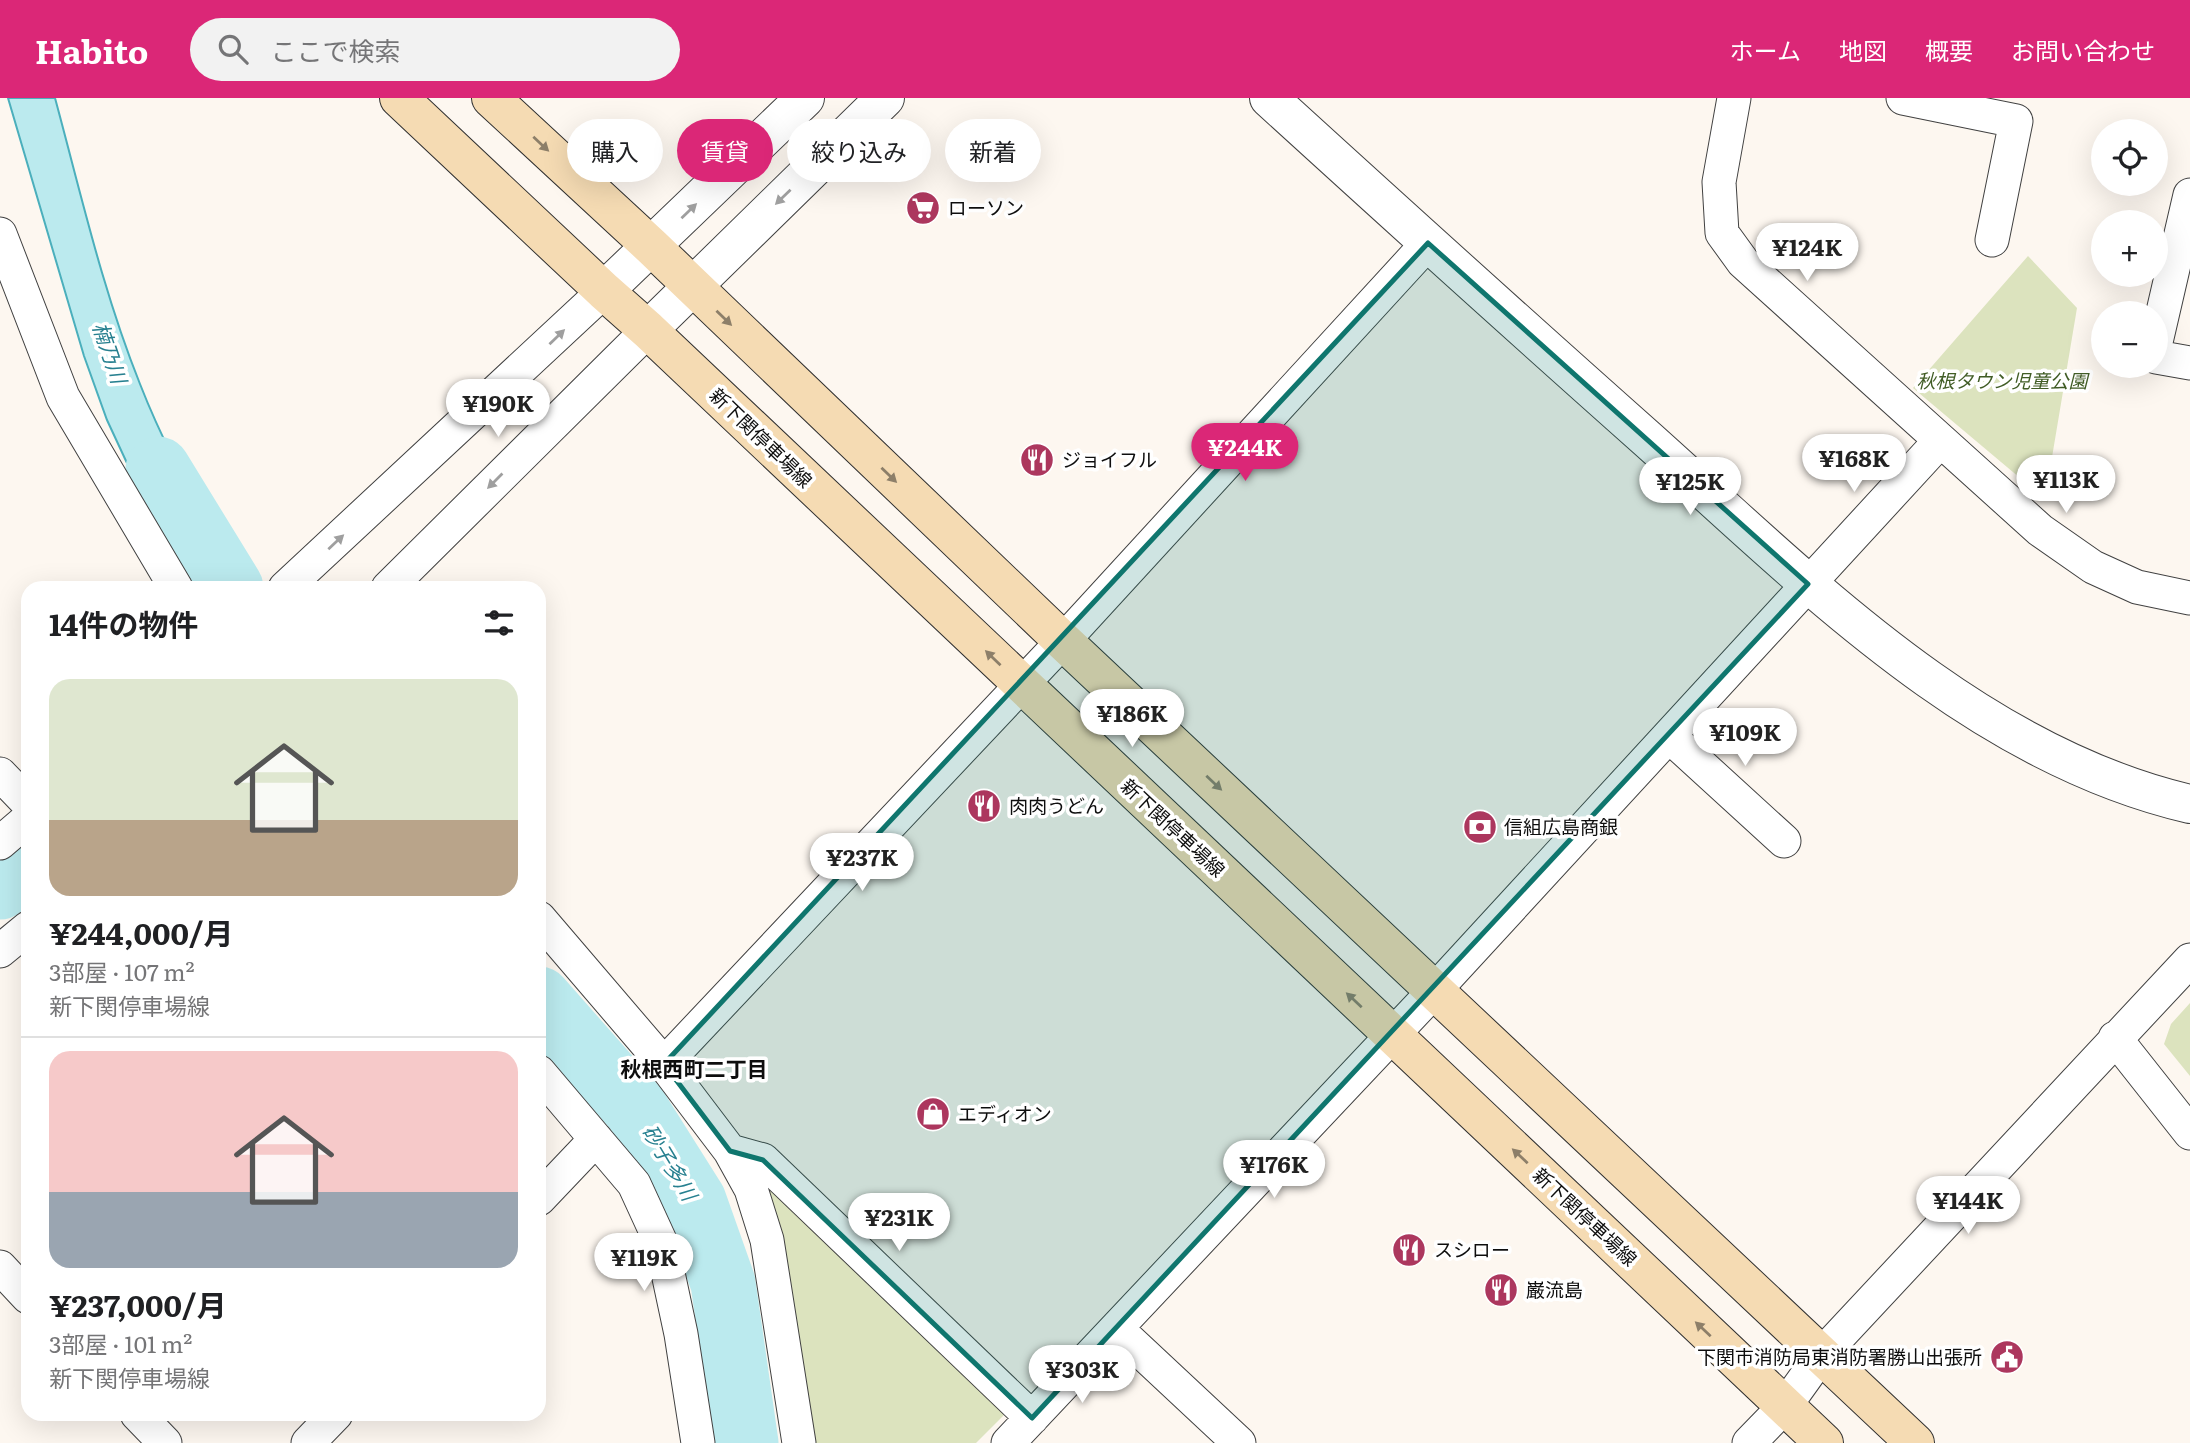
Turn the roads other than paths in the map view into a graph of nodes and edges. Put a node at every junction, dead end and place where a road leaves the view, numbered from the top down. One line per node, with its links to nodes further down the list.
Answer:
1 (399, 98): 14 (main road, 新下関停車場線)
2 (491, 98): 12 (main road, one-way to 12)
3 (805, 98): 12 (street, one-way to 3)
4 (885, 98): 13 (street, one-way to 13)
5 (1269, 98): 11 (street)
6 (1734, 98): 19 (street)
7 (1903, 98): 10 (street)
8 (2190, 195): 15 (street)
9 (0, 234): 20 (street)
10 (1992, 240)
11 (1429, 243): 23 (street); 25 (street)
12 (652, 247): 13 (main road); 14 (street)
13 (691, 287): 16 (street); 25 (main road, one-way to 25)
14 (604, 291): 16 (main road, 新下関停車場線); 21 (street, one-way to 14)
15 (2165, 301)
16 (648, 330): 22 (street, one-way to 22); 26 (main road, 新下関停車場線, one-way to 16)
17 (2168, 359): 18 (street)
18 (2190, 363)
19 (1940, 441): 23 (street); 24 (street)
20 (172, 581)
21 (297, 581)
22 (394, 581)
23 (1808, 584): 27 (street); 30 (street)
24 (2190, 598)
25 (1063, 641): 26 (street); 38 (main road, one-way to 38)
26 (1021, 684): 39 (main road, 新下関停車場線, one-way to 26); 41 (street)
27 (1669, 736): 32 (street); 38 (street)
28 (0, 774): 29 (street)
29 (21, 796)
30 (2190, 804)
31 (21, 824): 33 (street)
32 (1784, 841)
33 (0, 843)
34 (546, 926): 41 (street)
35 (21, 934): 36 (street)
36 (0, 951)
37 (2190, 960): 40 (street)
38 (1435, 990): 39 (street); 50 (main road)
39 (1392, 1035): 49 (street); 51 (main road, 新下関停車場線, one-way to 39)
40 (2115, 1038): 43 (street); 50 (street)
41 (664, 1064): 45 (street)
42 (546, 1080): 44 (street)
43 (2190, 1133)
44 (596, 1139): 46 (street); 57 (street)
45 (730, 1151): 52 (street); 58 (street)
46 (546, 1192)
47 (0, 1268): 48 (street)
48 (21, 1290)
49 (1116, 1329): 52 (street); 60 (street)
50 (1823, 1353): 51 (street); 63 (main road)
51 (1785, 1406): 61 (street); 62 (main road, 新下関停車場線)
52 (1032, 1418): 59 (street)
53 (144, 1421): 55 (street)
54 (329, 1421): 56 (street)
55 (164, 1443)
56 (308, 1443)
57 (698, 1443)
58 (799, 1443)
59 (1008, 1443)
60 (1239, 1443)
61 (1749, 1443)
62 (1824, 1443)
63 (1915, 1443)

